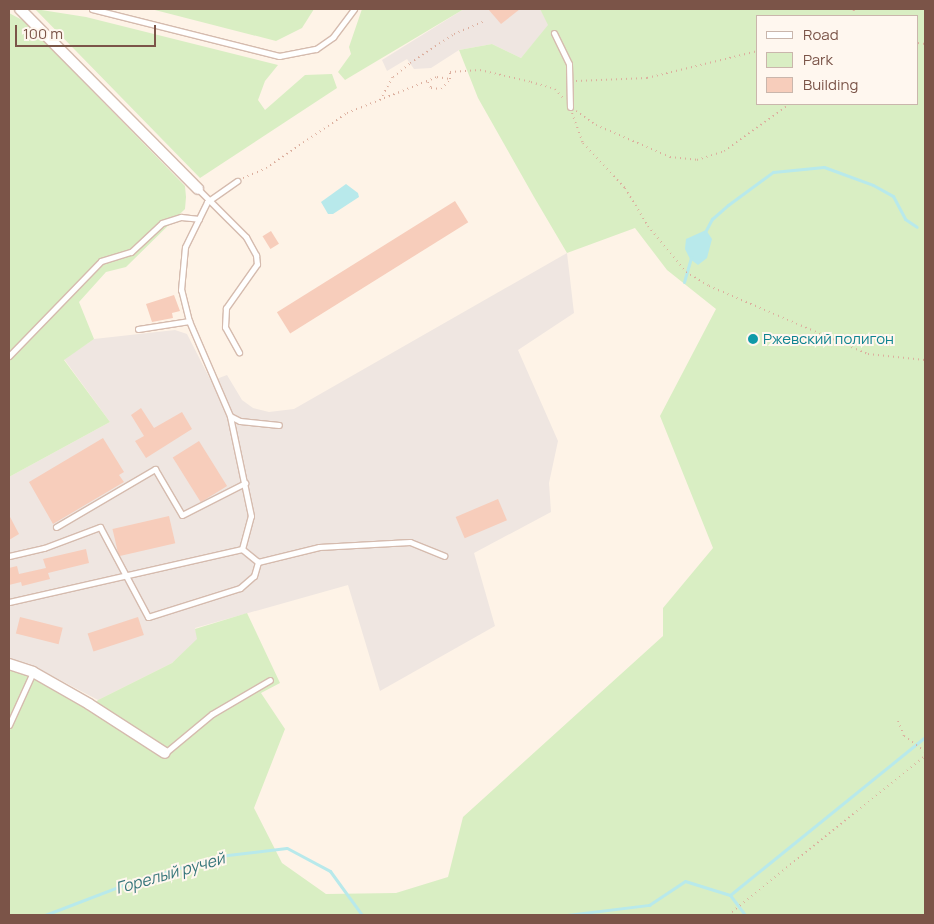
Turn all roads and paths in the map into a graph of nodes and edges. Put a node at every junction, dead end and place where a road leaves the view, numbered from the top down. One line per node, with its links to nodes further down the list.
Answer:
1 (20, 9): 14 (street)
2 (92, 9): 3 (lane)
3 (354, 9)
4 (484, 21): 10 (path)
5 (554, 33): 9 (lane)
6 (756, 51): 9 (path)
7 (450, 79): 8 (path); 8 (path); 12 (path)
8 (428, 82): 10 (path)
9 (568, 82): 12 (lane)
10 (380, 100): 13 (path)
11 (789, 105): 12 (path)
12 (570, 107): 21 (path)
13 (237, 181): 15 (lane)
14 (198, 189): 15 (lane)
15 (207, 202): 16 (lane); 19 (lane)
16 (199, 219): 17 (lane); 20 (lane)
17 (189, 321): 18 (lane); 22 (lane)
18 (138, 329)
19 (239, 352)
20 (9, 356)
21 (925, 360)
22 (230, 416): 23 (lane); 24 (lane)
23 (278, 425)
24 (245, 484): 25 (lane); 26 (lane)
25 (56, 527)
26 (242, 549): 29 (lane); 30 (lane)
27 (9, 556): 30 (lane)
28 (444, 556): 29 (lane)
29 (258, 562): 30 (lane)
30 (126, 577): 31 (lane)
31 (9, 602)
32 (9, 664): 33 (street)
33 (33, 672): 36 (lane); 38 (street)
34 (270, 680): 38 (lane)
35 (898, 721): 37 (path)
36 (9, 725)
37 (925, 752)
38 (165, 754)
39 (925, 756): 40 (path)
40 (728, 915)

